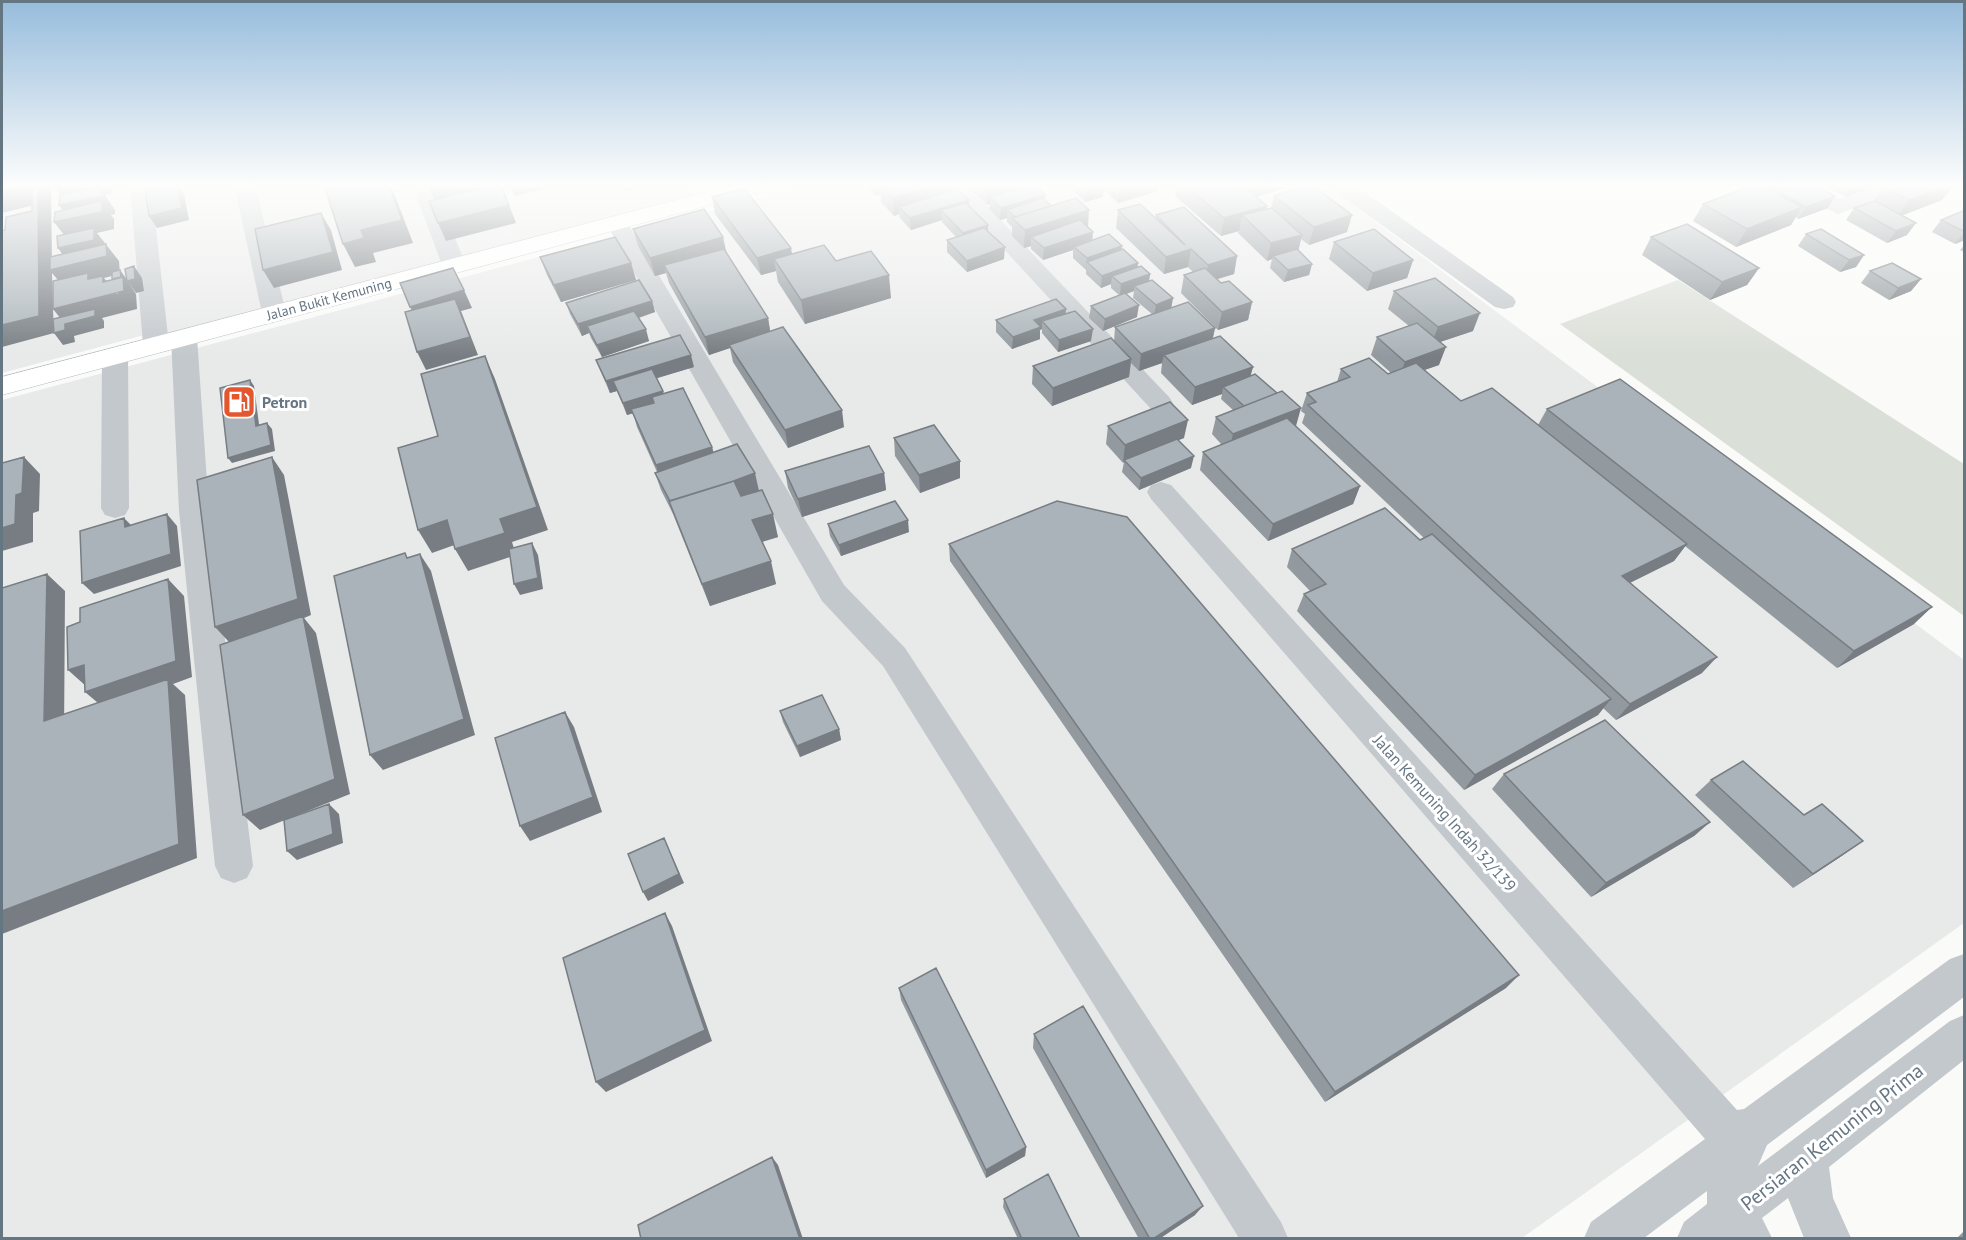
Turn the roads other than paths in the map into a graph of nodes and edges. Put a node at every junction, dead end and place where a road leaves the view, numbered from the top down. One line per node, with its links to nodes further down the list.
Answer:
1 (151, 242): 11 (street)
2 (257, 242): 10 (street)
3 (445, 242): 8 (street)
4 (543, 242): 8 (main road, Jalan Bukit Kemuning)
5 (628, 242): 23 (street)
6 (1009, 242): 14 (street)
7 (1421, 242): 9 (street)
8 (454, 266): 10 (main road, Jalan Bukit Kemuning)
9 (1504, 302)
10 (273, 314): 11 (main road, Jalan Bukit Kemuning)
11 (170, 341): 12 (main road, Jalan Bukit Kemuning); 17 (street)
12 (114, 356): 13 (main road, Jalan Bukit Kemuning); 16 (street)
13 (2, 386)
14 (1160, 403)
15 (1161, 492): 21 (street, Jalan Kemuning Indah 32/139)
16 (115, 508)
17 (234, 866)
18 (1965, 973): 21 (street)
19 (1965, 1035): 20 (street, Persiaran Kemuning Prima)
20 (1844, 1128): 22 (street, Persiaran Kemuning Prima); 25 (street)
21 (1740, 1132): 22 (street); 24 (street)
22 (1726, 1231)
23 (1265, 1239)
24 (1607, 1239)
25 (1828, 1239)

